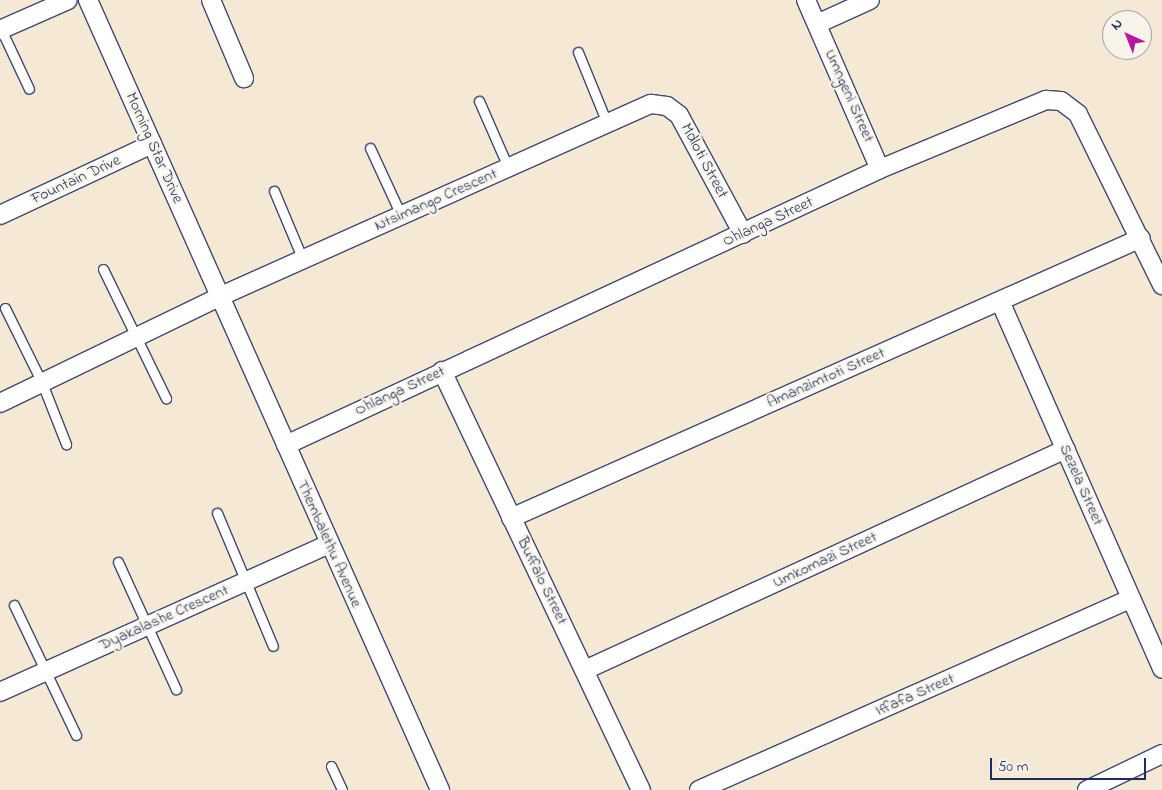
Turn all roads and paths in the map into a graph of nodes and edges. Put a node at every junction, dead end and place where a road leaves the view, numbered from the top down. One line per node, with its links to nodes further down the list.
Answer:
1 (68, 0): 7 (street)
2 (88, 0): 14 (street, Morning Star Drive)
3 (211, 0): 9 (street)
4 (806, 0): 6 (street, Umngeni Street)
5 (870, 0): 6 (street)
6 (817, 24): 17 (street, Umngeni Street)
7 (0, 29): 10 (lane)
8 (578, 52): 13 (lane)
9 (244, 78)
10 (29, 90)
11 (479, 101): 16 (lane)
12 (651, 104): 13 (street, Ntsimango Crescent); 21 (street, Mdloti Street)
13 (607, 123): 16 (street, Ntsimango Crescent)
14 (152, 144): 19 (street, Fountain Drive); 26 (street, Morning Star Drive)
15 (370, 148): 20 (lane)
16 (508, 167): 20 (street, Ntsimango Crescent)
17 (880, 169): 21 (street, Ohlanga Street); 22 (street, Ohlanga Street)
18 (274, 192): 23 (lane)
19 (0, 215)
20 (401, 215): 23 (street, Ntsimango Crescent)
21 (743, 234): 30 (street, Ohlanga Street)
22 (1141, 238): 25 (street, Ohlanga Street); 27 (street, Amanzimtoti Street)
23 (303, 260): 26 (street, Ntsimango Crescent)
24 (103, 270): 29 (lane)
25 (1162, 285)
26 (221, 296): 29 (street); 35 (street, Thembalethu Avenue)
27 (1000, 301): 36 (street, Sezela Street); 38 (street, Amanzimtoti Street)
28 (5, 308): 31 (lane)
29 (137, 338): 31 (street); 32 (lane)
30 (442, 371): 35 (street, Ohlanga Street); 38 (street, Buffalo Street)
31 (42, 383): 33 (street); 34 (lane)
32 (166, 398)
33 (0, 403)
34 (66, 444)
35 (286, 445): 39 (street, Thembalethu Avenue)
36 (1066, 449): 42 (street, Sezela Street); 47 (street, Umkomazi Street)
37 (217, 513): 41 (lane)
38 (511, 518): 47 (street, Buffalo Street)
39 (329, 544): 41 (street, Dyakalashe Crescent); 55 (street, Thembalethu Avenue)
40 (118, 562): 44 (lane)
41 (246, 582): 44 (street, Dyakalashe Crescent); 45 (lane)
42 (1131, 599): 46 (street, Sezela Street); 57 (street, Iffafa Street)
43 (14, 605): 48 (lane)
44 (147, 626): 48 (street, Dyakalashe Crescent); 49 (lane)
45 (274, 646)
46 (1162, 668)
47 (585, 670): 56 (street, Buffalo Street)
48 (46, 672): 50 (street, Dyakalashe Crescent); 51 (lane)
49 (176, 689)
50 (0, 692)
51 (76, 735)
52 (1162, 754): 58 (street)
53 (331, 766): 54 (lane)
54 (342, 790)
55 (440, 790)
56 (641, 790)
57 (699, 790)
58 (1086, 790)

